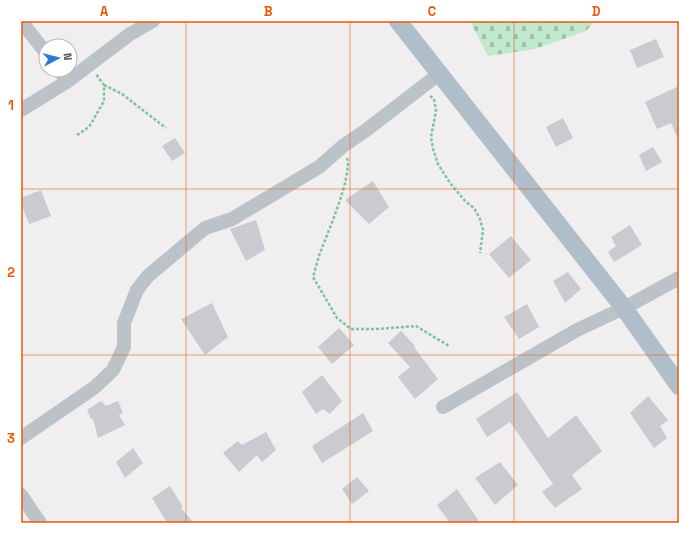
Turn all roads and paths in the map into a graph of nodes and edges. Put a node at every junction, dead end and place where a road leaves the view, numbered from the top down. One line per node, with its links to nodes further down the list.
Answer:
1 (153, 21): 5 (street)
2 (398, 21): 7 (main road)
3 (21, 22): 4 (street)
4 (38, 43)
5 (89, 64): 6 (street); 9 (path)
6 (78, 69)
7 (439, 74): 10 (street); 17 (main road)
8 (59, 78): 11 (street)
9 (104, 84): 12 (path); 13 (path)
10 (421, 88): 14 (street); 15 (path)
11 (21, 110)
12 (166, 128)
13 (77, 135)
14 (343, 146): 18 (path); 21 (street)
15 (480, 253)
16 (679, 278): 17 (street)
17 (624, 308): 19 (main road); 20 (street)
18 (449, 346)
19 (679, 386)
20 (443, 407)
21 (21, 438)
22 (21, 495): 23 (street)
23 (40, 523)

